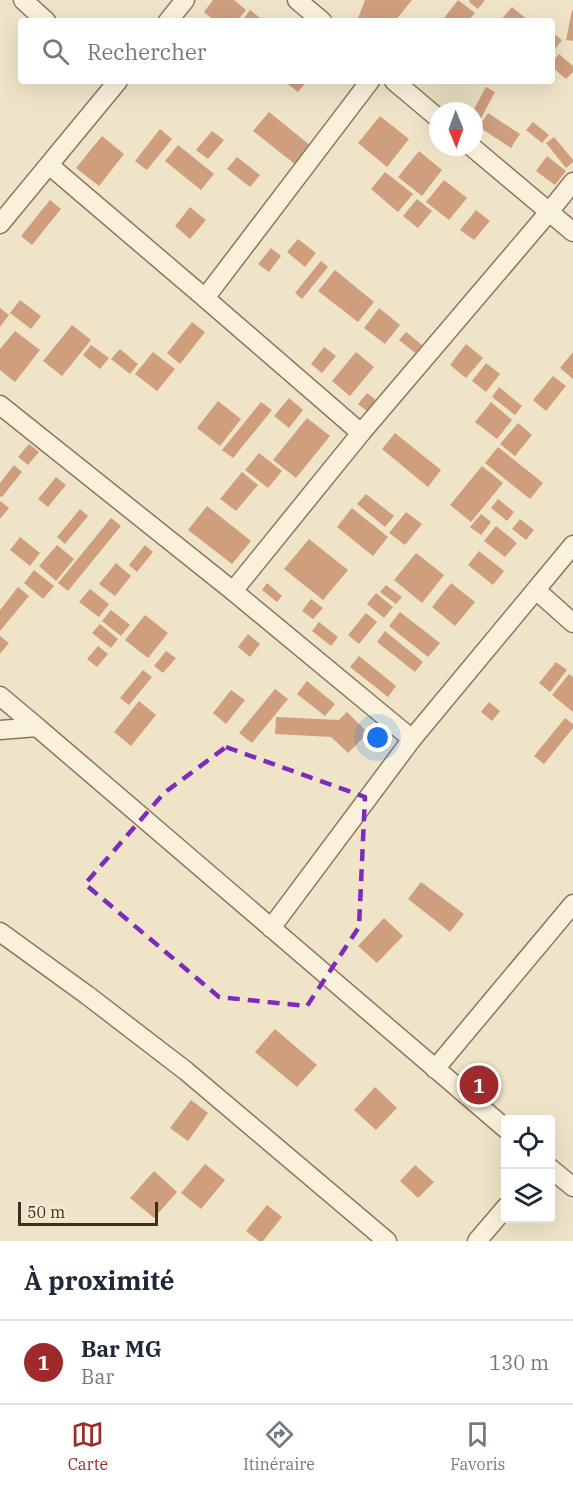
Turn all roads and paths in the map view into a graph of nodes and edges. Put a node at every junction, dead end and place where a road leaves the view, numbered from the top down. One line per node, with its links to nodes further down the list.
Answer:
1 (23, 0): 4 (street)
2 (185, 0): 5 (street)
3 (297, 0): 6 (street)
4 (43, 18)
5 (170, 18)
6 (318, 18)
7 (114, 84): 12 (street)
8 (368, 84): 17 (street)
9 (398, 84): 10 (street)
10 (429, 110)
11 (483, 156): 14 (street)
12 (49, 165): 15 (street); 17 (street)
13 (573, 182): 14 (street)
14 (549, 212): 16 (street); 19 (street)
15 (0, 224)
16 (573, 232)
17 (205, 298): 19 (street)
18 (0, 405): 22 (street)
19 (361, 433): 22 (street)
20 (573, 545): 21 (street)
21 (536, 590): 23 (street); 27 (street)
22 (233, 591): 27 (street)
23 (573, 623)
24 (0, 696): 25 (street)
25 (37, 727): 26 (street); 29 (street)
26 (0, 730)
27 (412, 739): 29 (street)
28 (573, 904): 31 (street)
29 (271, 928): 31 (street)
30 (0, 932): 36 (street)
31 (435, 1069): 32 (street)
32 (501, 1125)
33 (551, 1169): 34 (street)
34 (573, 1187)
35 (501, 1213): 37 (street)
36 (387, 1241)
37 (477, 1241)

